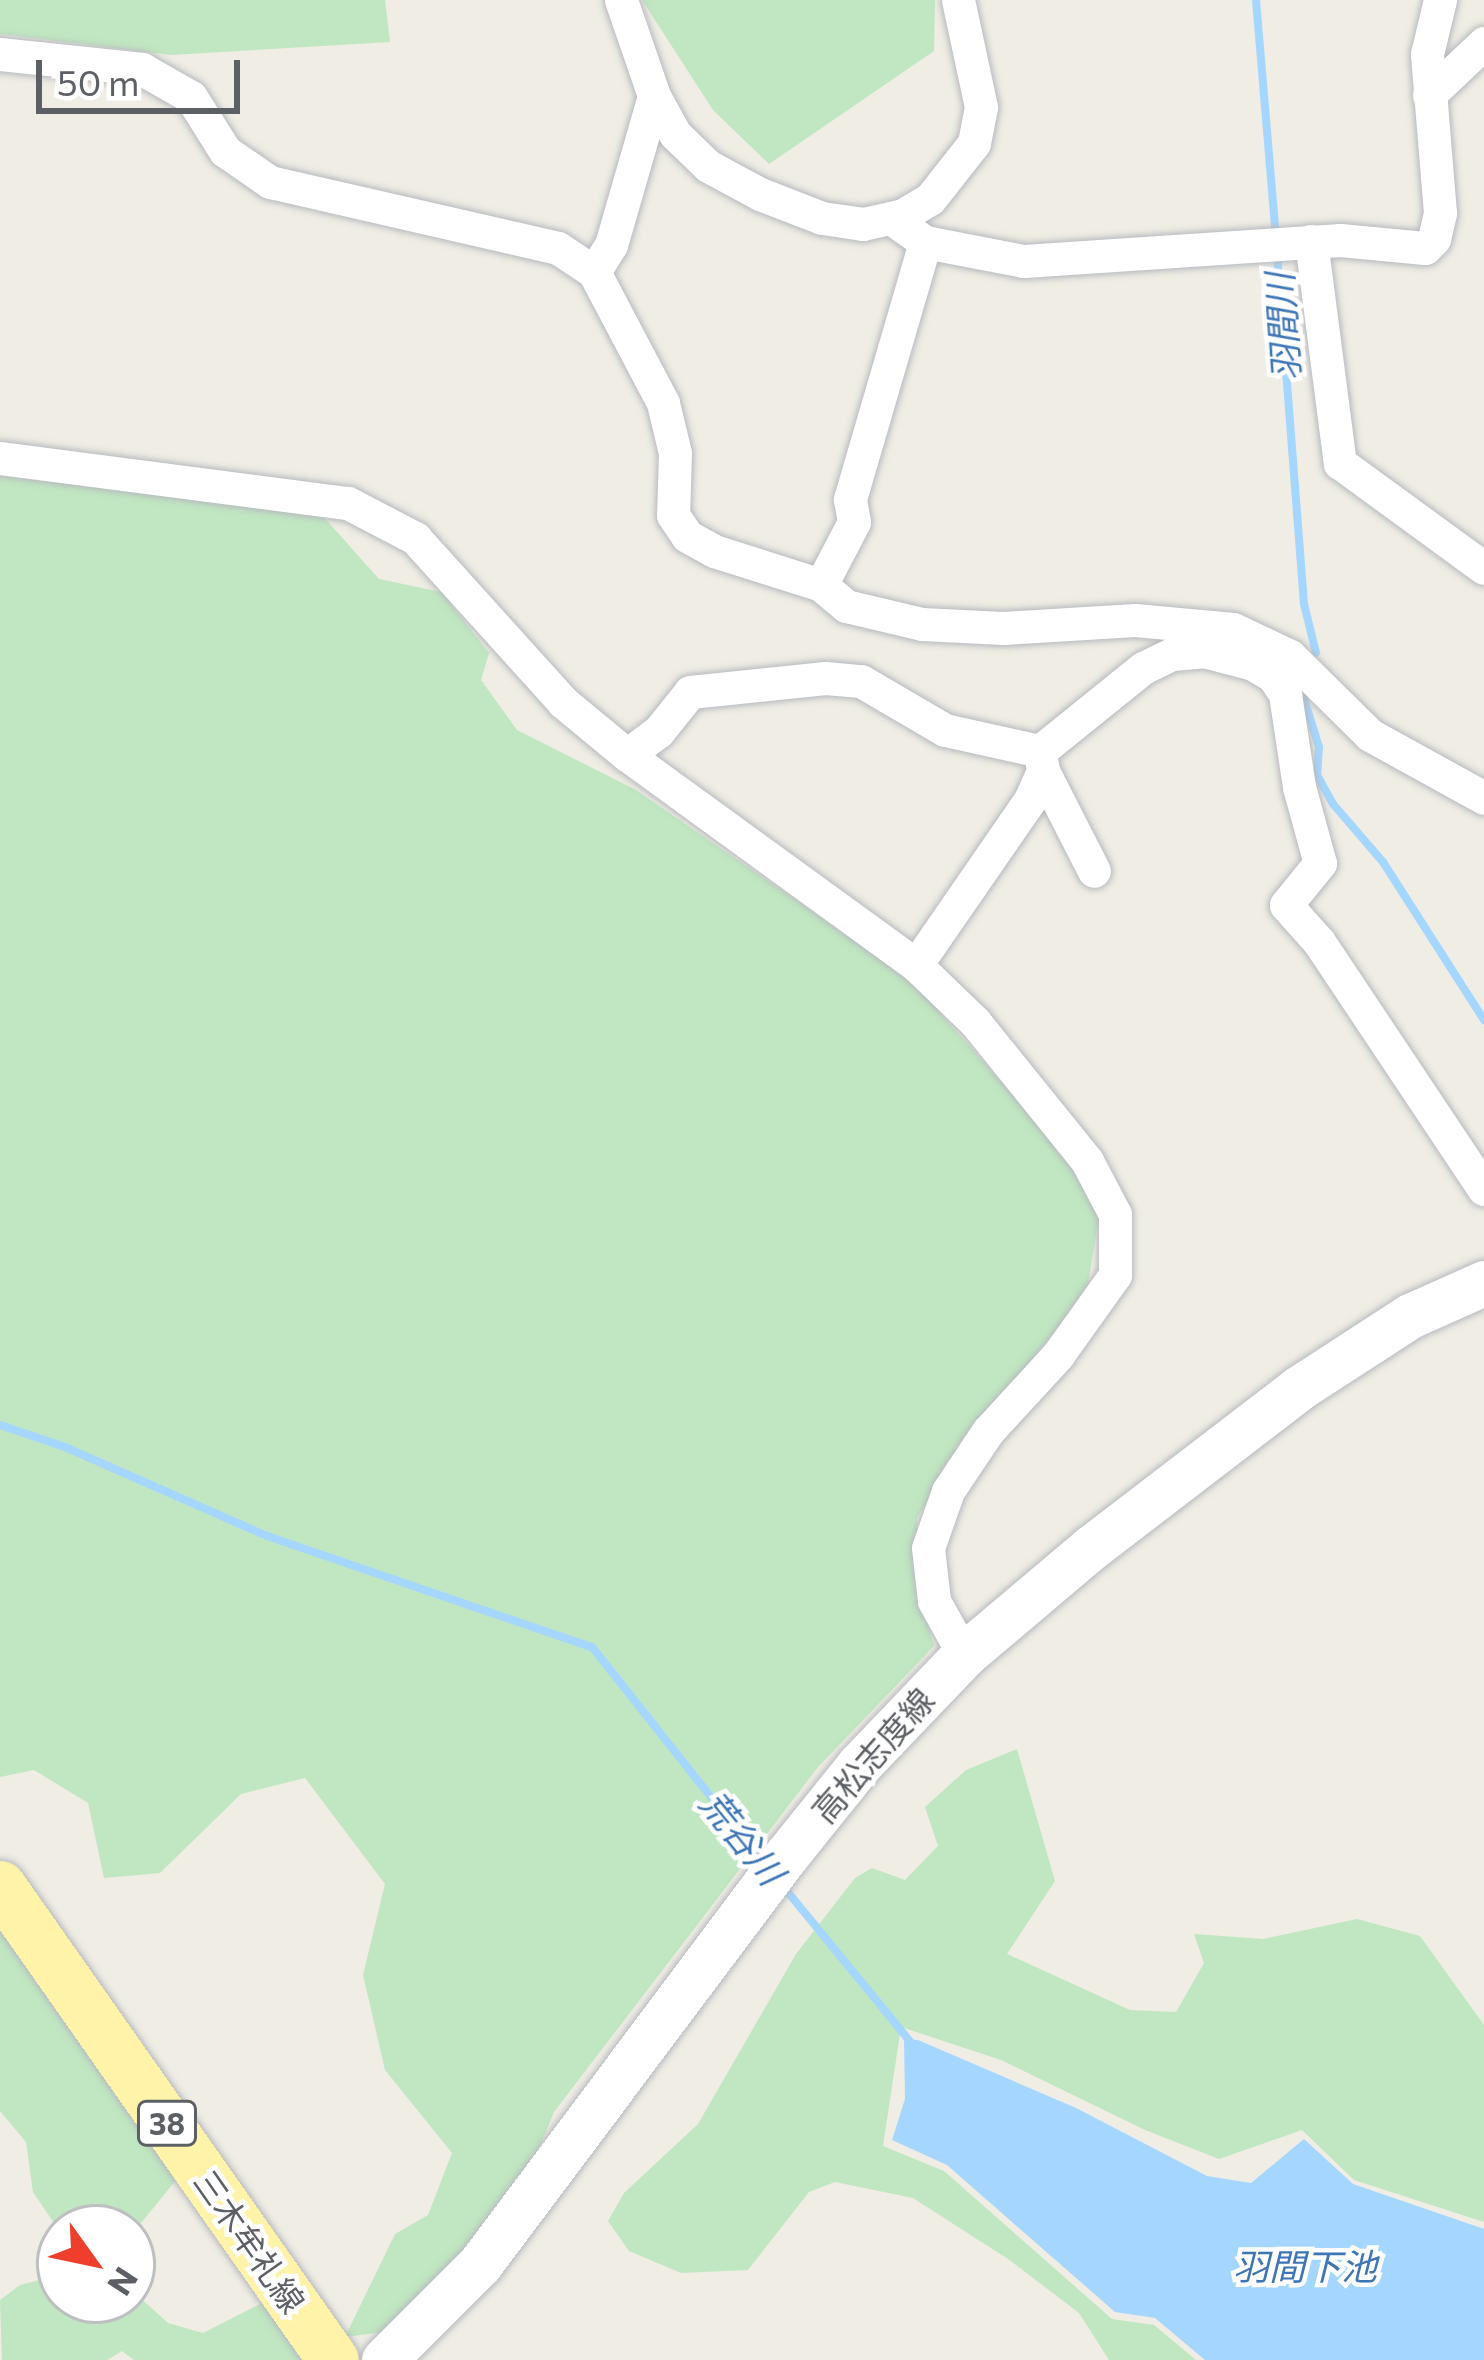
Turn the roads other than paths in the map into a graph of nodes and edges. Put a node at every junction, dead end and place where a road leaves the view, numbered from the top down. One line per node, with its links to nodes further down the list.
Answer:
1 (621, 0): 7 (street)
2 (958, 0): 8 (street)
3 (1440, 0): 6 (street)
4 (1484, 43): 6 (street)
5 (0, 54): 11 (street)
6 (1429, 94): 10 (street)
7 (655, 96): 8 (street); 11 (street)
8 (891, 218): 9 (street)
9 (925, 242): 10 (street); 14 (street)
10 (1287, 243): 13 (street)
11 (594, 272): 14 (street)
12 (0, 458): 16 (street)
13 (1484, 568)
14 (821, 585): 15 (street)
15 (1281, 666): 17 (street); 18 (street); 21 (street)
16 (627, 755): 17 (street); 20 (street)
17 (1041, 761): 19 (street); 20 (street)
18 (1484, 798)
19 (1094, 871)
20 (916, 964): 23 (street)
21 (1484, 1189)
22 (1484, 1283): 23 (main road, 高松志度線)
23 (964, 1654): 26 (main road, 高松志度線)
24 (0, 1886): 25 (main road, 三木牟礼線 / 38)
25 (333, 2360)
26 (384, 2360)

